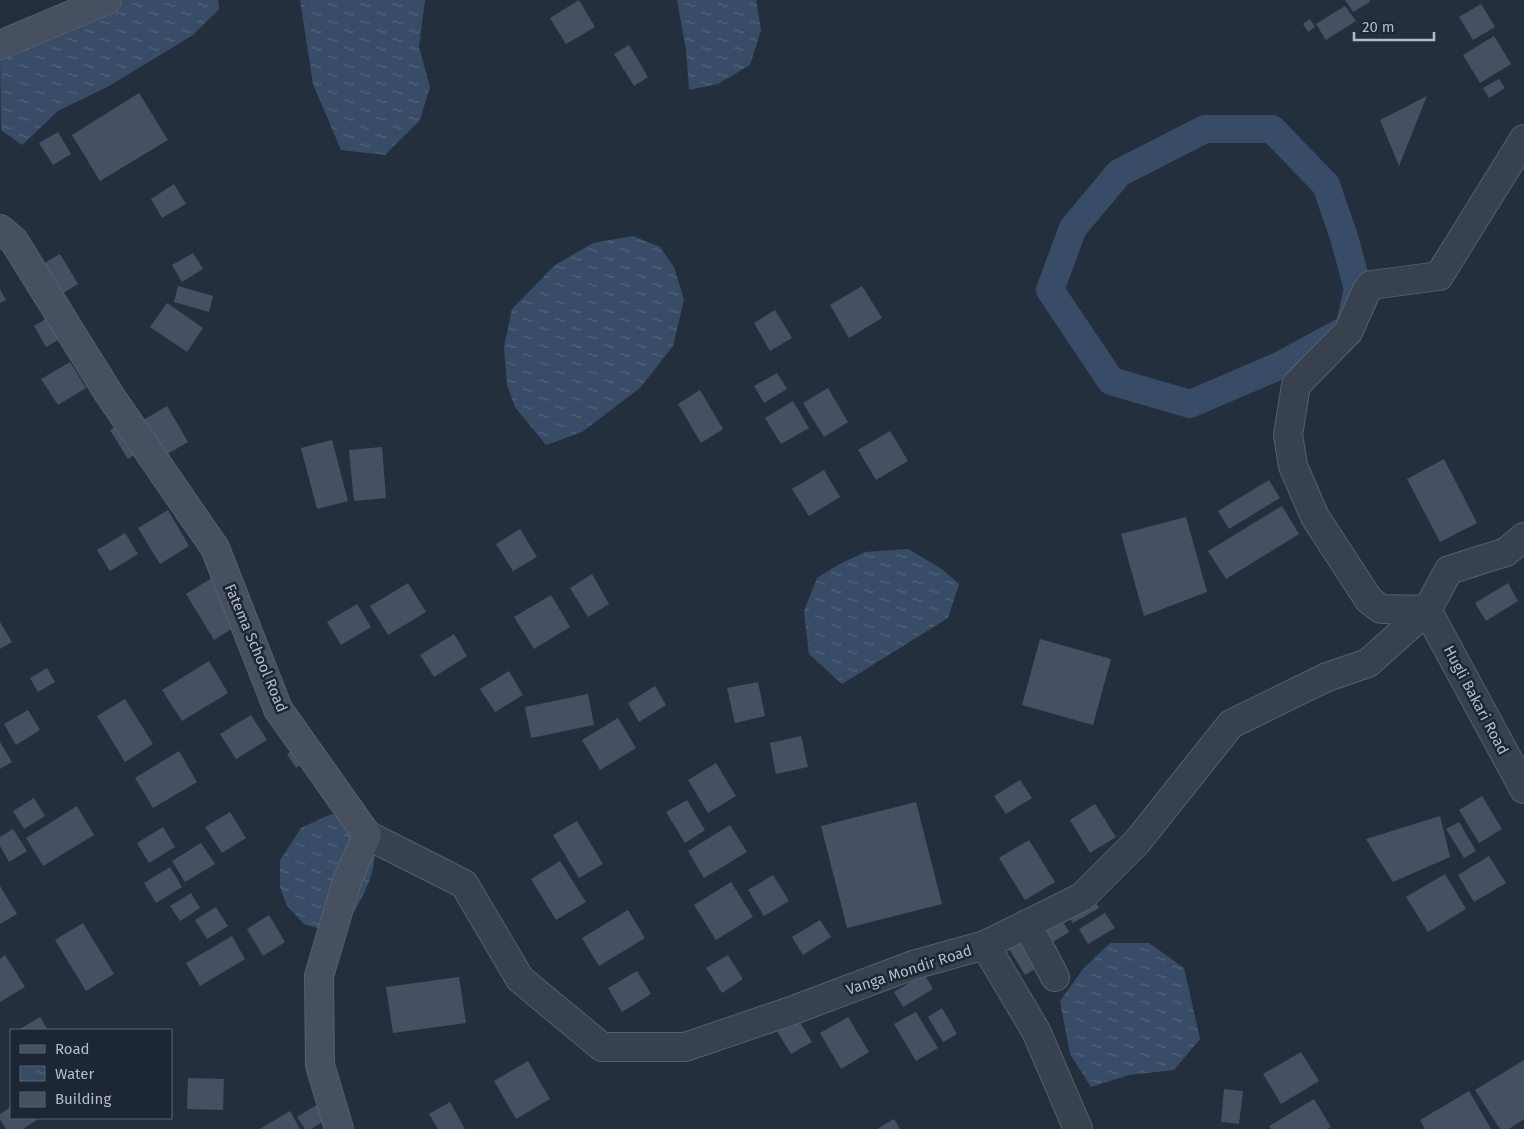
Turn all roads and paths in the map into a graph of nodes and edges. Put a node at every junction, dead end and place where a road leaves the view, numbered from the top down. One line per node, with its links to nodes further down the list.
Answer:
1 (107, 0): 2 (main road)
2 (0, 45)
3 (1524, 139): 6 (street)
4 (0, 230): 8 (main road, Fatema School Road)
5 (1524, 537): 6 (street, Vanga Mondir Road)
6 (1427, 610): 7 (street, Hugli Bakari Road); 9 (street, Vanga Mondir Road)
7 (1524, 789)
8 (367, 834): 10 (street, Vanga Mondir Road); 12 (main road)
9 (1027, 924): 10 (street, Vanga Mondir Road); 11 (street)
10 (986, 945): 13 (street)
11 (1056, 977)
12 (339, 1129)
13 (1078, 1129)

